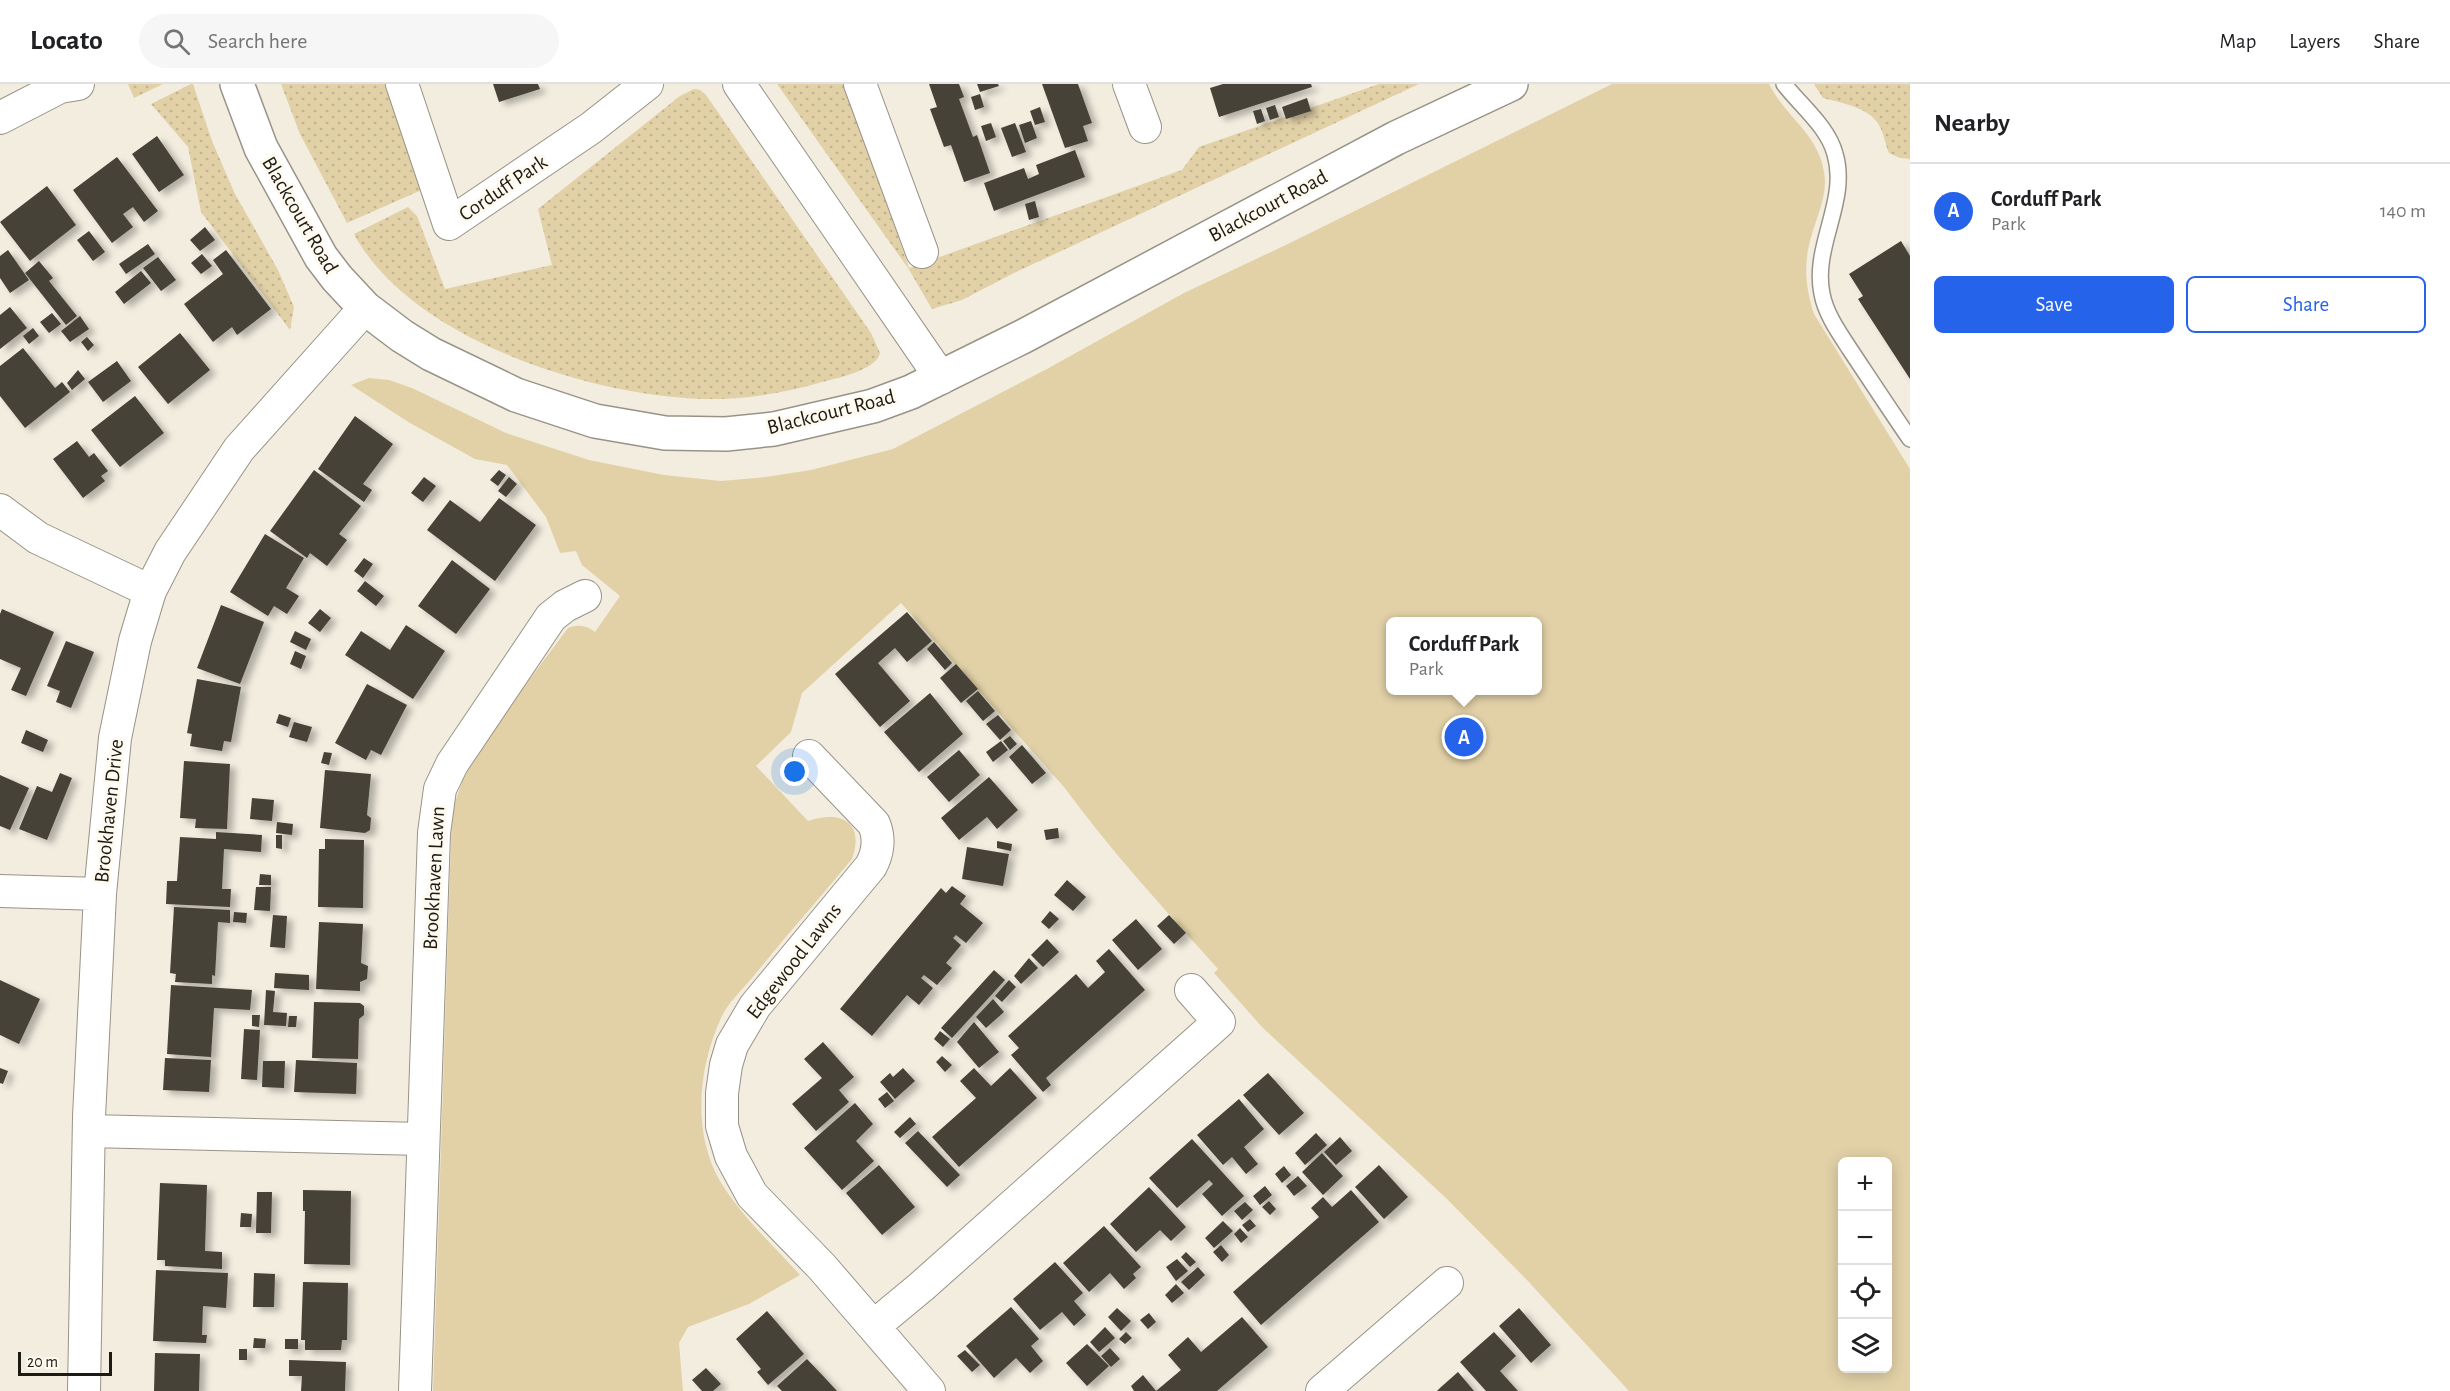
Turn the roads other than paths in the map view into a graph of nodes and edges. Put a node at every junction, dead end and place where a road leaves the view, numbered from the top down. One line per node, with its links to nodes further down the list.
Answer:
1 (78, 84): 10 (street)
2 (237, 84): 13 (street, Blackcourt Road)
3 (402, 84): 4 (street, Corduff Park)
4 (647, 84)
5 (739, 84): 14 (street)
6 (860, 84): 12 (street)
7 (1129, 84): 11 (street)
8 (1511, 84): 14 (street, Blackcourt Road)
9 (1784, 84): 15 (lane)
10 (0, 118)
11 (1145, 127)
12 (922, 252)
13 (365, 308): 14 (street, Blackcourt Road); 17 (street, Brookhaven Drive)
14 (940, 378)
15 (1910, 439)
16 (0, 510): 17 (street)
17 (150, 591): 21 (street, Brookhaven Drive)
18 (585, 596): 24 (street, Brookhaven Lawn)
19 (809, 756): 26 (street, Edgewood Lawns)
20 (0, 891): 21 (street)
21 (100, 894): 23 (street, Brookhaven Drive)
22 (1191, 990): 26 (street)
23 (89, 1131): 24 (street); 27 (street, Brookhaven Drive)
24 (422, 1140): 28 (street, Brookhaven Lawn)
25 (1447, 1283): 30 (street)
26 (874, 1326): 29 (street, Edgewood Lawns)
27 (84, 1391)
28 (416, 1391)
29 (929, 1391)
30 (1322, 1391)

